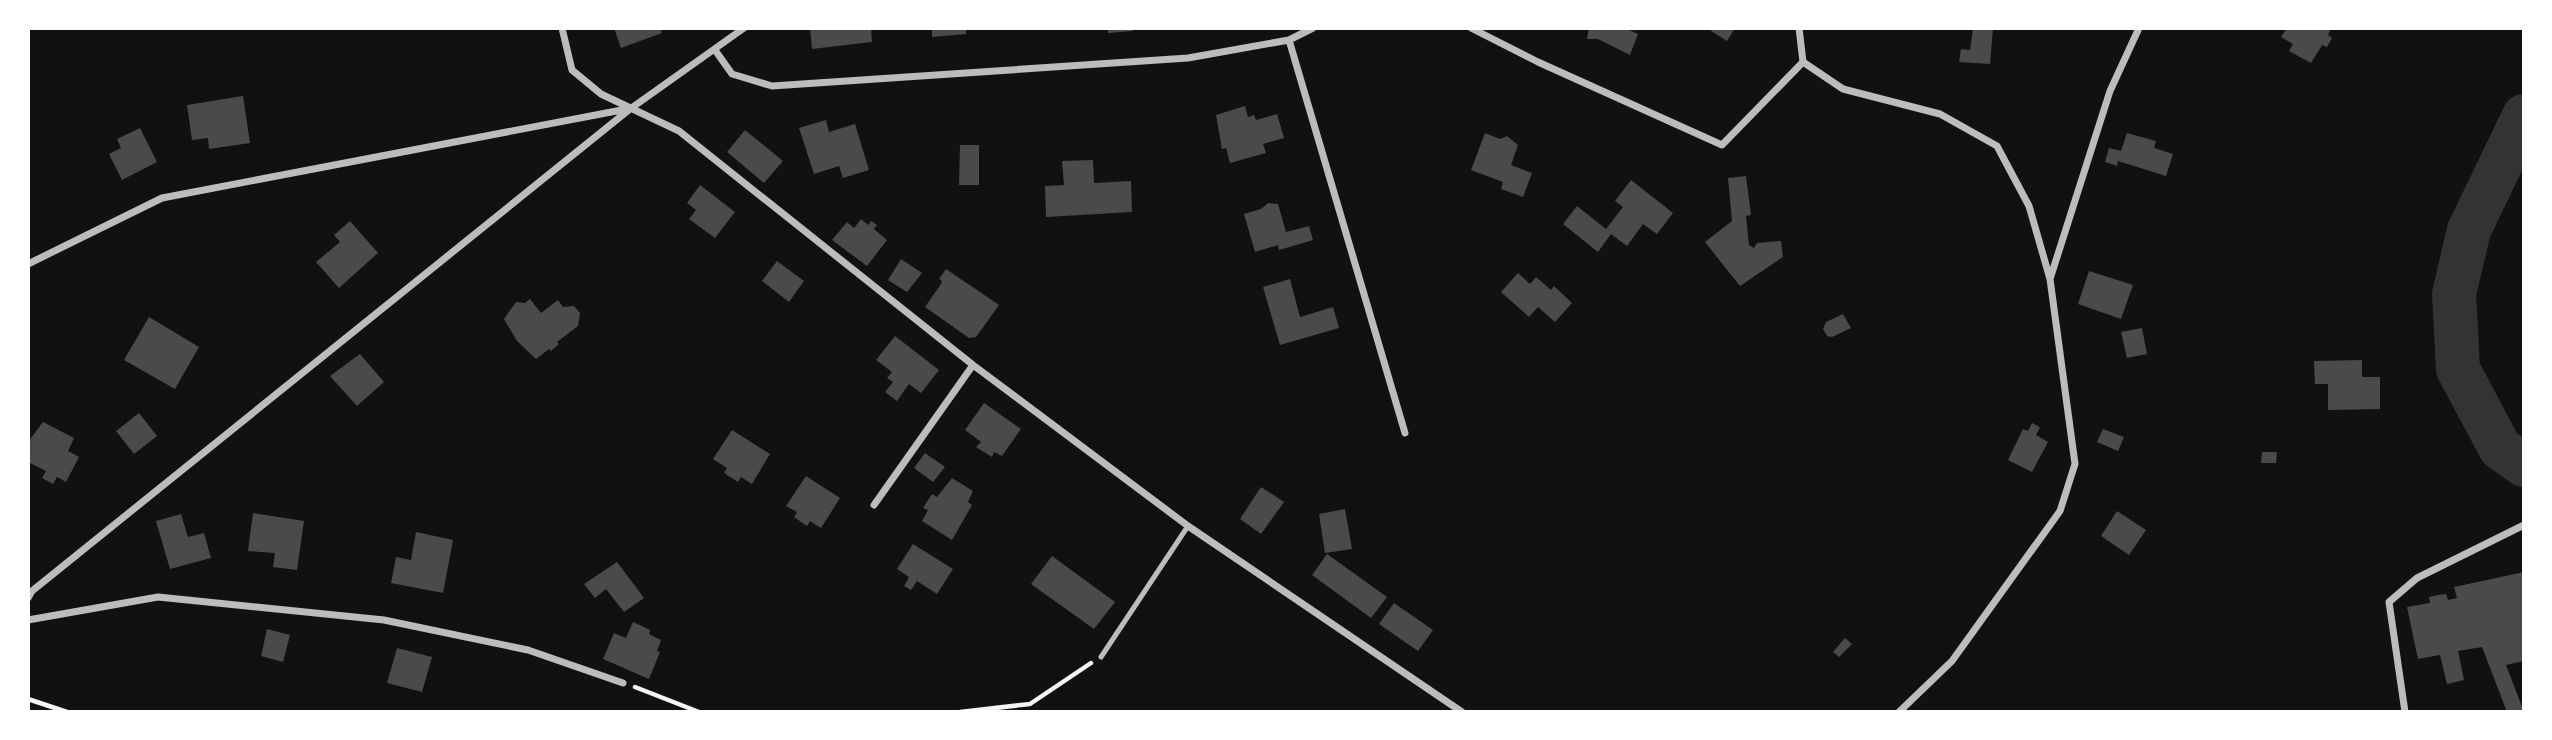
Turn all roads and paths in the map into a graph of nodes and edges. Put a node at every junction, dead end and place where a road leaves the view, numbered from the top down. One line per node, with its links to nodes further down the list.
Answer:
1 (562, 28): 10 (street)
2 (744, 28): 8 (street)
3 (1313, 28): 7 (street)
4 (1471, 28): 9 (street)
5 (1800, 28): 9 (street)
6 (2140, 28): 12 (street)
7 (1289, 40): 8 (street); 14 (street)
8 (716, 50): 10 (street)
9 (1803, 62): 12 (street)
10 (630, 109): 11 (street); 13 (street); 18 (street)
11 (28, 264)
12 (2050, 279): 27 (street)
13 (973, 365): 15 (street); 17 (street)
14 (1405, 433)
15 (874, 505)
16 (2524, 525): 28 (street)
17 (1188, 526): 20 (lane); 26 (street)
18 (28, 598)
19 (28, 620): 21 (street)
20 (1101, 657): 25 (path)
21 (623, 683): 24 (path)
22 (28, 699): 23 (path)
23 (67, 712)
24 (699, 712)
25 (960, 712)
26 (1462, 712)
27 (1899, 712)
28 (2405, 712)

